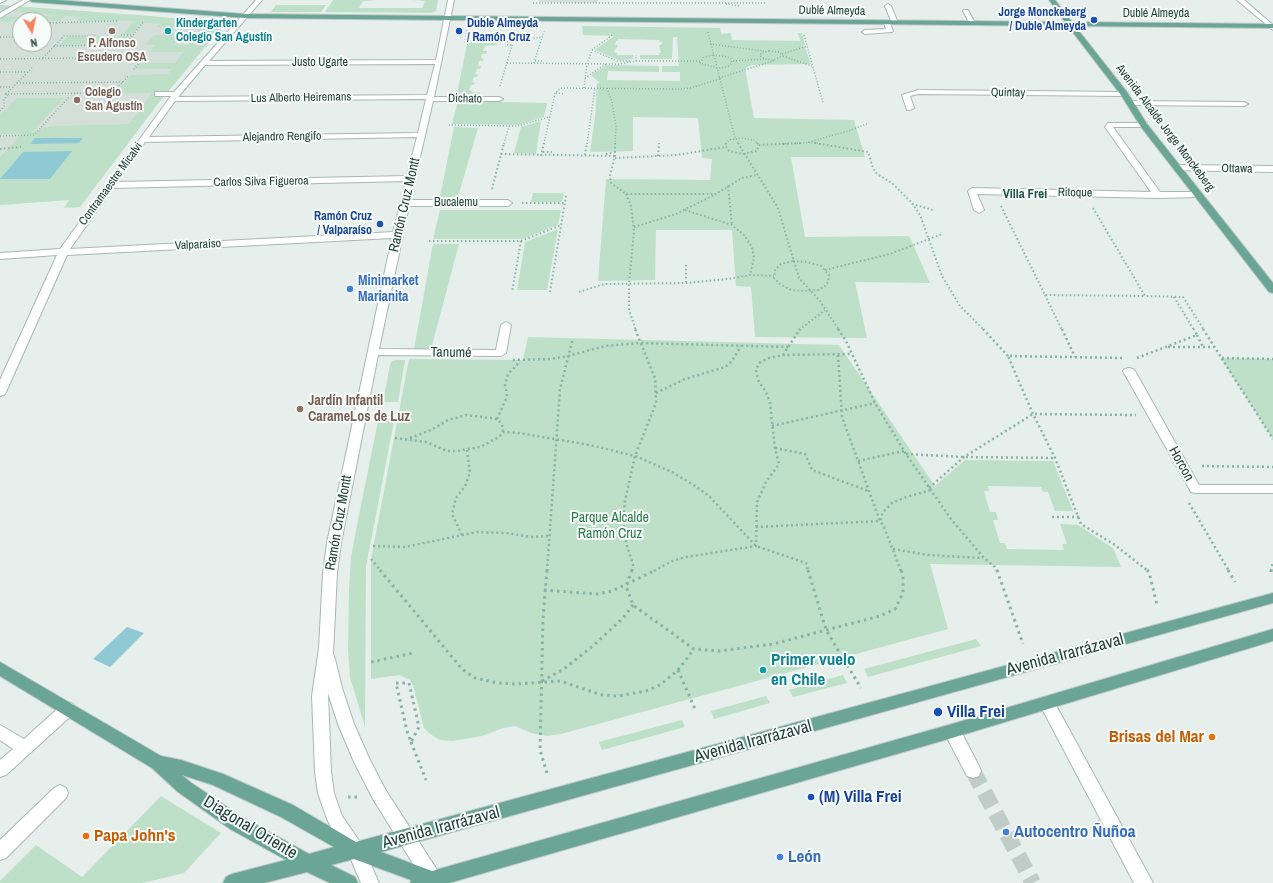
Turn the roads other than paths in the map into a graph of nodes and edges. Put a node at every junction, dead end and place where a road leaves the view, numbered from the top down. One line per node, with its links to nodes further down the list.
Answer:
1 (3, 0): 8 (street)
2 (27, 0): 11 (street)
3 (32, 0): 12 (main road, Dublé Almeyda)
4 (259, 0): 12 (street, Contramaestre Micalvi)
5 (451, 0): 13 (street, Ramón Cruz Montt)
6 (1052, 0): 17 (main road, Avenida Alcalde Jorge Monckeberg)
7 (1240, 0): 18 (street)
8 (0, 2)
9 (888, 6): 15 (street)
10 (966, 11): 16 (street)
11 (0, 16)
12 (245, 16): 13 (main road, Dublé Almeyda); 21 (street, Contramaestre Micalvi)
13 (448, 18): 14 (main road, Dublé Almeyda); 20 (street, Ramón Cruz Montt)
14 (887, 22): 15 (main road, Dublé Almeyda); 19 (street)
15 (895, 23): 16 (main road, Dublé Almeyda)
16 (972, 23): 17 (main road, Dublé Almeyda)
17 (1071, 24): 18 (main road, Dublé Almeyda); 23 (main road, Avenida Alcalde Jorge Monckeberg)
18 (1272, 27)
19 (865, 32)
20 (439, 62): 21 (street, Justo Ugarte); 25 (street, Ramón Cruz Montt)
21 (202, 63): 24 (street, Contramaestre Micalvi)
22 (158, 94): 24 (street, Lus Alberto Heiremans)
23 (1124, 94): 27 (main road, Avenida Alcalde Jorge Monckeberg); 29 (street, Quintay)
24 (174, 97): 25 (street, Lus Alberto Heiremans); 32 (street, Contramaestre Micalvi)
25 (430, 98): 26 (street, Dichato); 31 (street, Ramón Cruz Montt)
26 (499, 100)
27 (1130, 103): 28 (street); 30 (main road, Avenida Alcalde Jorge Monckeberg)
28 (1244, 104)
29 (910, 108)
30 (1144, 125): 33 (main road, Avenida Alcalde Jorge Monckeberg); 37 (street)
31 (421, 135): 32 (street, Alejandro Rengifo); 35 (street, Ramón Cruz Montt)
32 (143, 140): 36 (street, Contramaestre Micalvi)
33 (1177, 168): 34 (street, Ottawa); 38 (main road, Avenida Alcalde Jorge Monckeberg)
34 (1273, 169)
35 (411, 178): 36 (street, Carlos Silva Figueroa); 39 (street, Ramón Cruz Montt)
36 (111, 185): 43 (street, Contramaestre Micalvi)
37 (1158, 195): 38 (street, Ritoque); 41 (street, Ritoque)
38 (1198, 195): 45 (main road, Avenida Alcalde Jorge Monckeberg)
39 (405, 203): 40 (street, Bucalemu); 42 (street, Ramón Cruz Montt)
40 (508, 203)
41 (979, 210)
42 (397, 235): 43 (street, Valparaíso); 47 (street, Ramón Cruz Montt)
43 (63, 252): 44 (street, Valparaíso); 49 (street, Contramaestre Micalvi)
44 (0, 256)
45 (1273, 290)
46 (506, 325): 47 (street, Tanumé)
47 (373, 352): 53 (street, Ramón Cruz Montt)
48 (1129, 371): 50 (street, Horcon)
49 (0, 392)
50 (1273, 489)
51 (1273, 598): 64 (main road, Avenida Irarrázaval)
52 (1273, 635): 55 (main road)
53 (326, 648): 64 (street, Ramón Cruz Montt); 65 (street, Ramón Cruz Montt)
54 (0, 668): 56 (main road, Diagonal Oriente)
55 (1047, 703): 57 (main road); 72 (street)
56 (68, 709): 59 (street); 60 (main road, Diagonal Oriente)
57 (952, 731): 62 (street); 68 (main road)
58 (0, 732): 59 (street)
59 (24, 748): 61 (street)
60 (158, 763): 65 (main road, Diagonal Oriente); 67 (main road, Diagonal Oriente)
61 (0, 770)
62 (973, 771)
63 (60, 793): 66 (street)
64 (406, 837): 65 (main road, Avenida Irarrázaval); 68 (street, Ramón Cruz Montt)
65 (356, 851): 67 (main road, Avenida Irarrázaval); 68 (main road, Diagonal Oriente); 71 (street, Ramón Cruz Montt)
66 (0, 852)
67 (308, 863): 69 (main road, Avenida Irarrázaval); 70 (main road, Diagonal Oriente)
68 (430, 882)
69 (232, 883)
70 (348, 883)
71 (370, 883)
72 (1144, 883)

